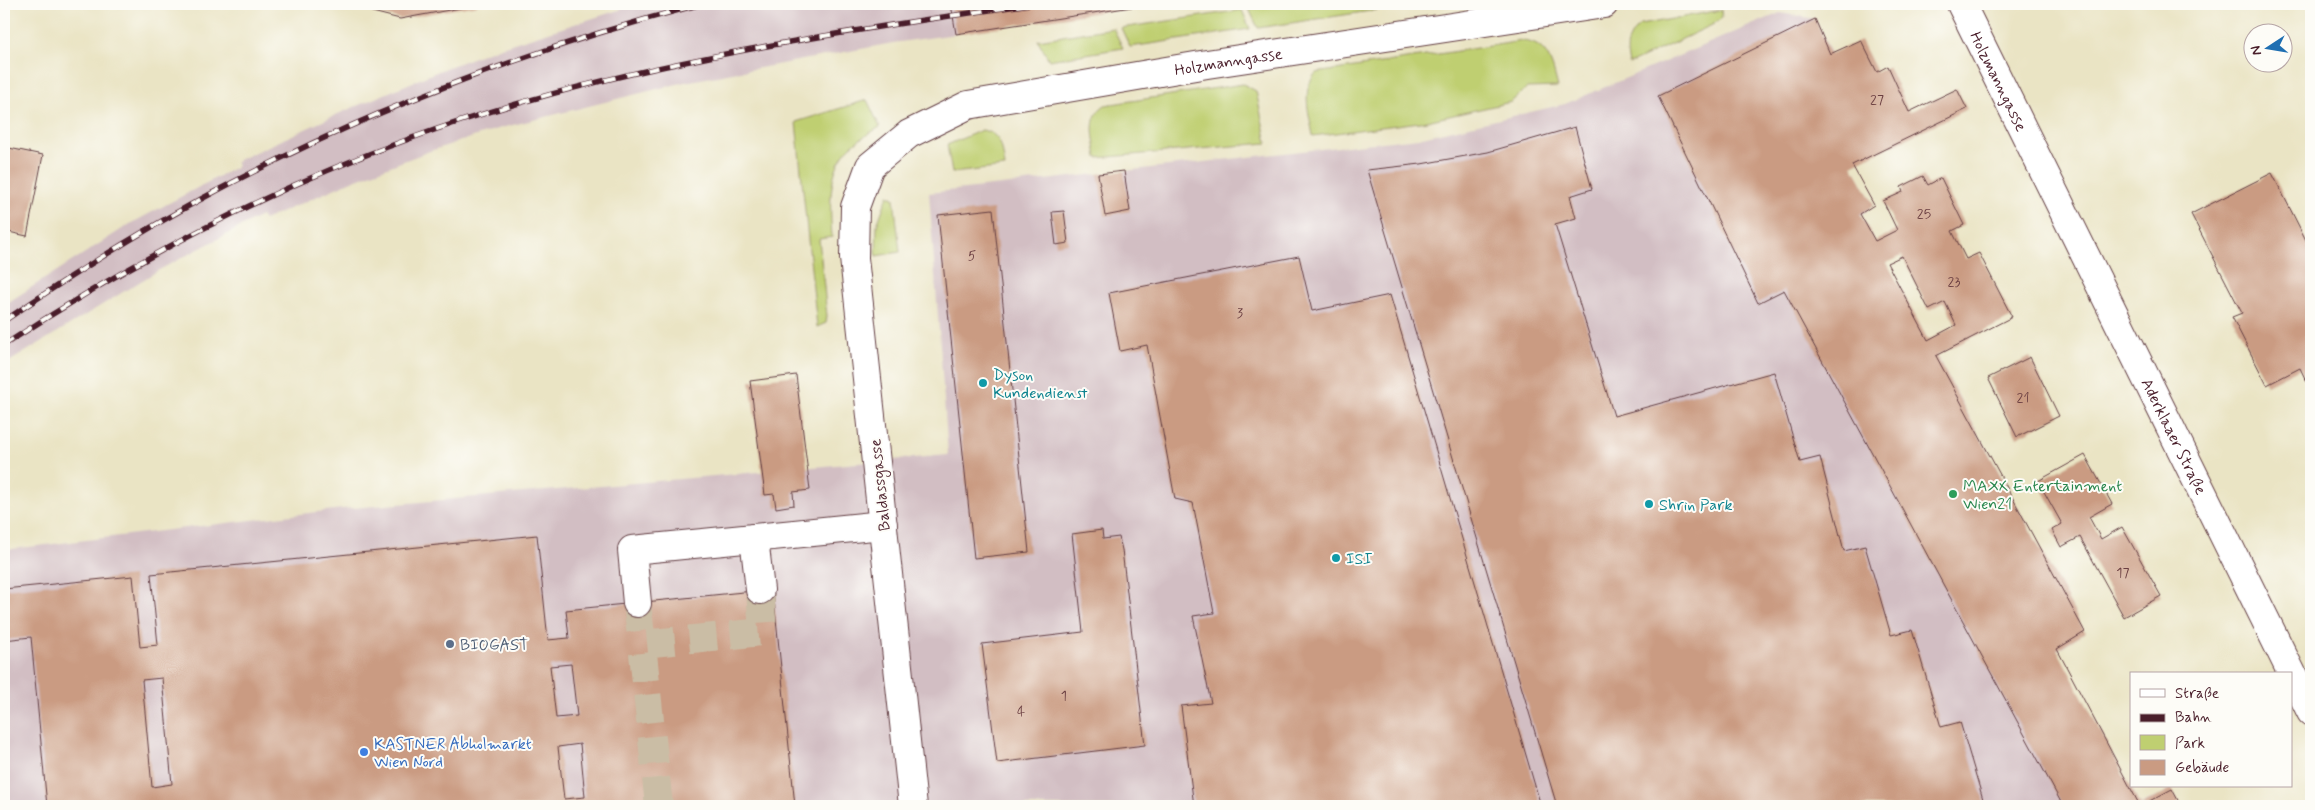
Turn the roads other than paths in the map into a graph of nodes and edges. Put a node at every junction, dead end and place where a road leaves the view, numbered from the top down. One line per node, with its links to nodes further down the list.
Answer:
1 (1604, 4): 4 (street, Holzmanngasse)
2 (1961, 4): 3 (street, Holzmanngasse)
3 (2040, 159): 9 (street, Aderklaaer Straße)
4 (870, 166): 5 (street, Baldassgasse)
5 (883, 525): 6 (street); 12 (street, Baldassgasse)
6 (754, 538): 7 (street); 8 (street)
7 (760, 590)
8 (637, 603)
9 (2291, 672)
10 (2292, 674): 11 (street, Aderklaaer Straße)
11 (2311, 712)
12 (913, 806)

